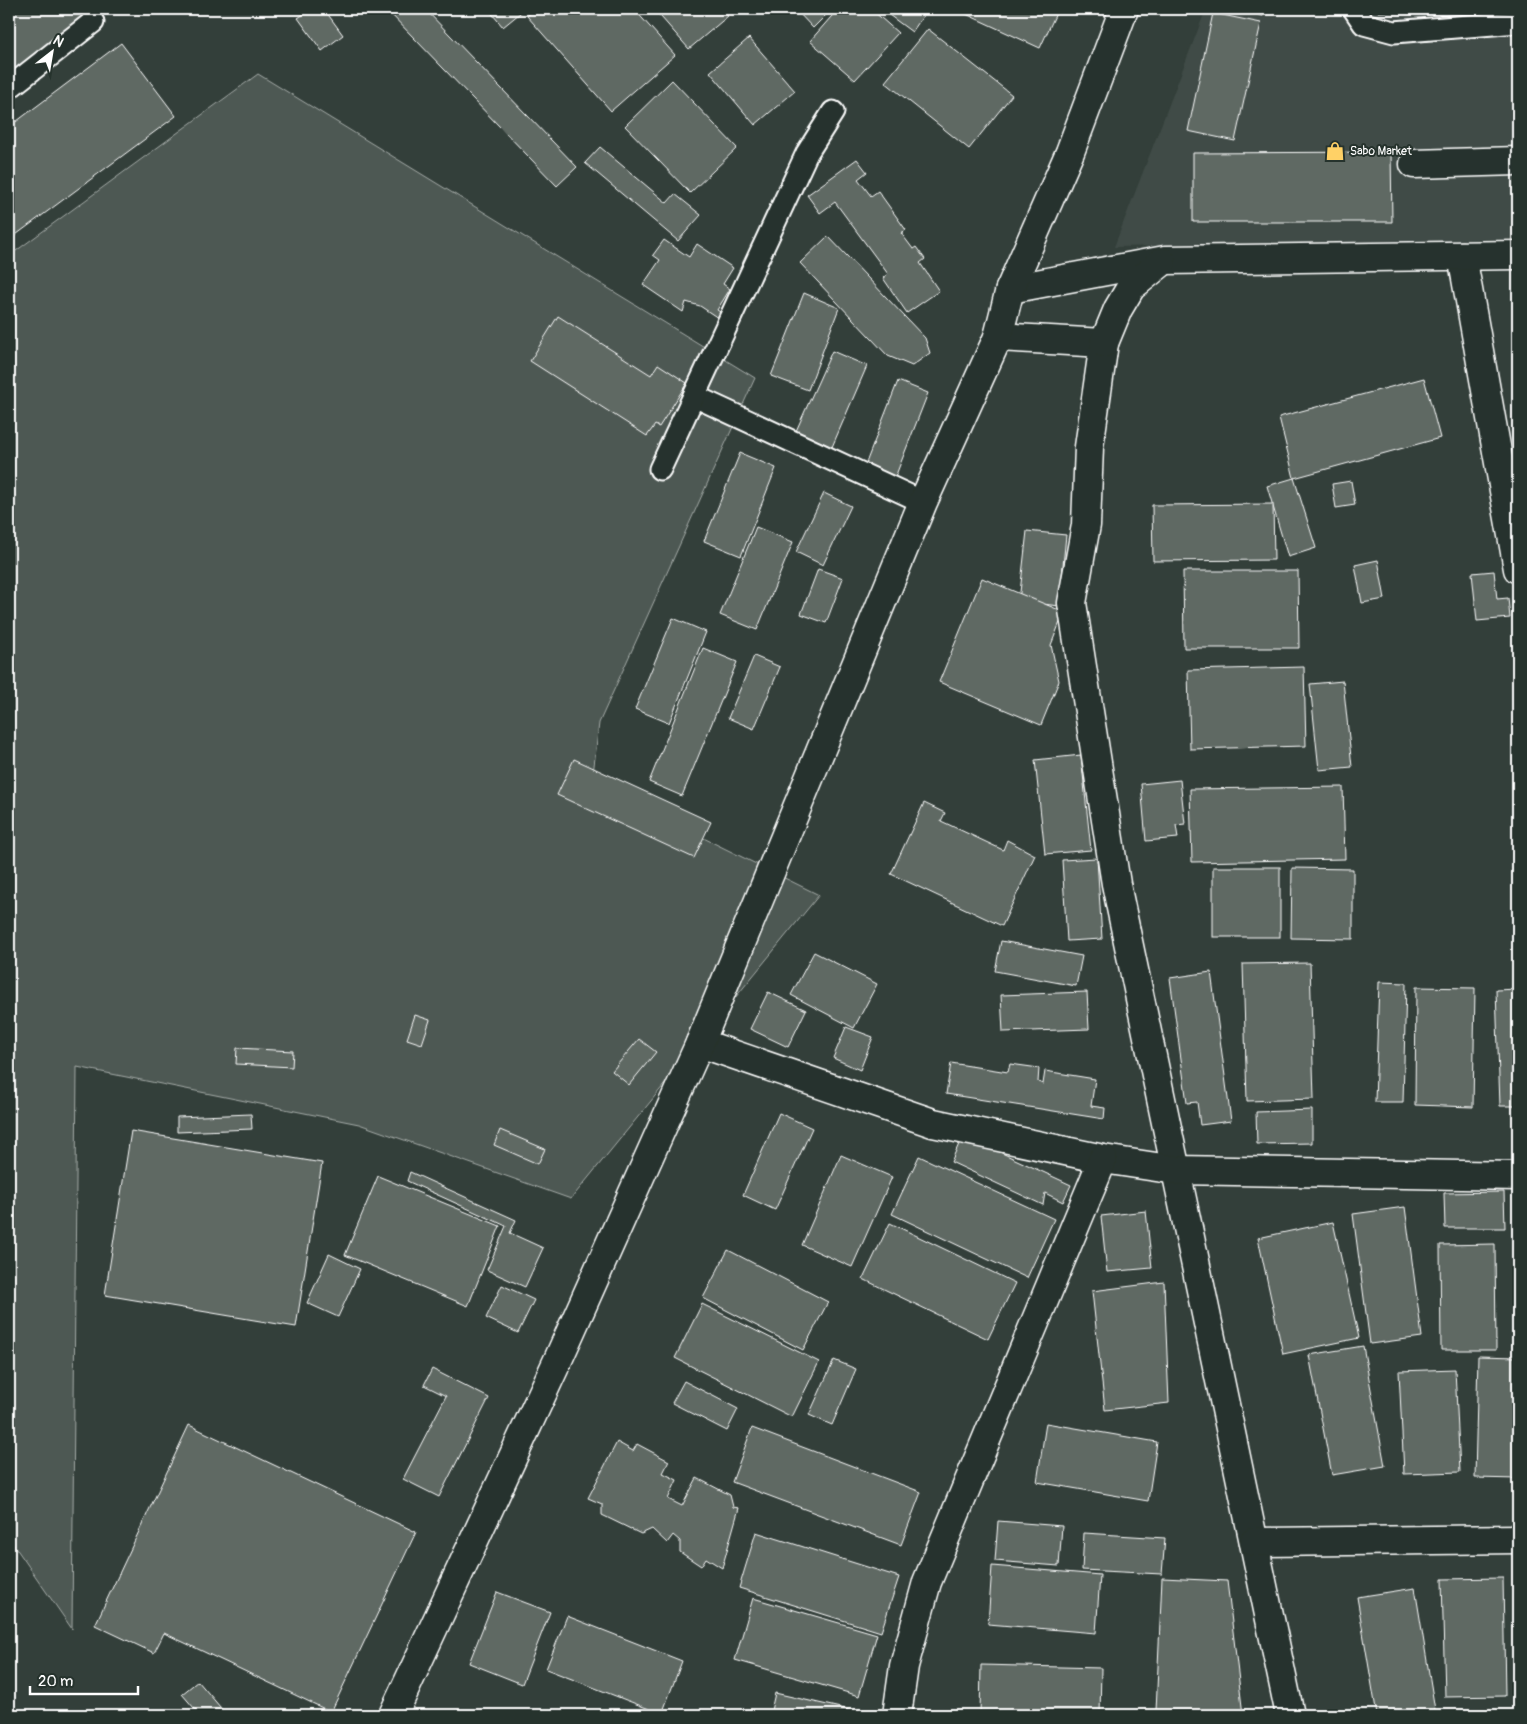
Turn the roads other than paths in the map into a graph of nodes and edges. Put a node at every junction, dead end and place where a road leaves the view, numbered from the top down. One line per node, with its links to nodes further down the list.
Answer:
1 (1124, 9): 12 (street)
2 (1354, 9): 4 (lane)
3 (93, 22): 5 (lane)
4 (1518, 22)
5 (9, 88)
6 (833, 112): 15 (lane)
7 (1518, 160): 8 (street)
8 (1414, 164)
9 (1518, 255): 10 (street)
10 (1462, 256): 11 (street); 18 (street)
11 (1165, 260): 12 (street); 14 (street)
12 (1010, 289): 13 (street)
13 (998, 337): 14 (street); 17 (street)
14 (1104, 343): 21 (street)
15 (694, 396): 16 (lane); 17 (lane)
16 (660, 469)
17 (923, 502): 19 (street)
18 (1518, 569)
19 (700, 1043): 20 (street); 25 (street)
20 (1102, 1159): 21 (street); 26 (street)
21 (1176, 1170): 22 (street); 24 (street)
22 (1518, 1176)
23 (1518, 1539): 24 (street)
24 (1254, 1542): 27 (street)
25 (393, 1715)
26 (897, 1715)
27 (1290, 1715)

